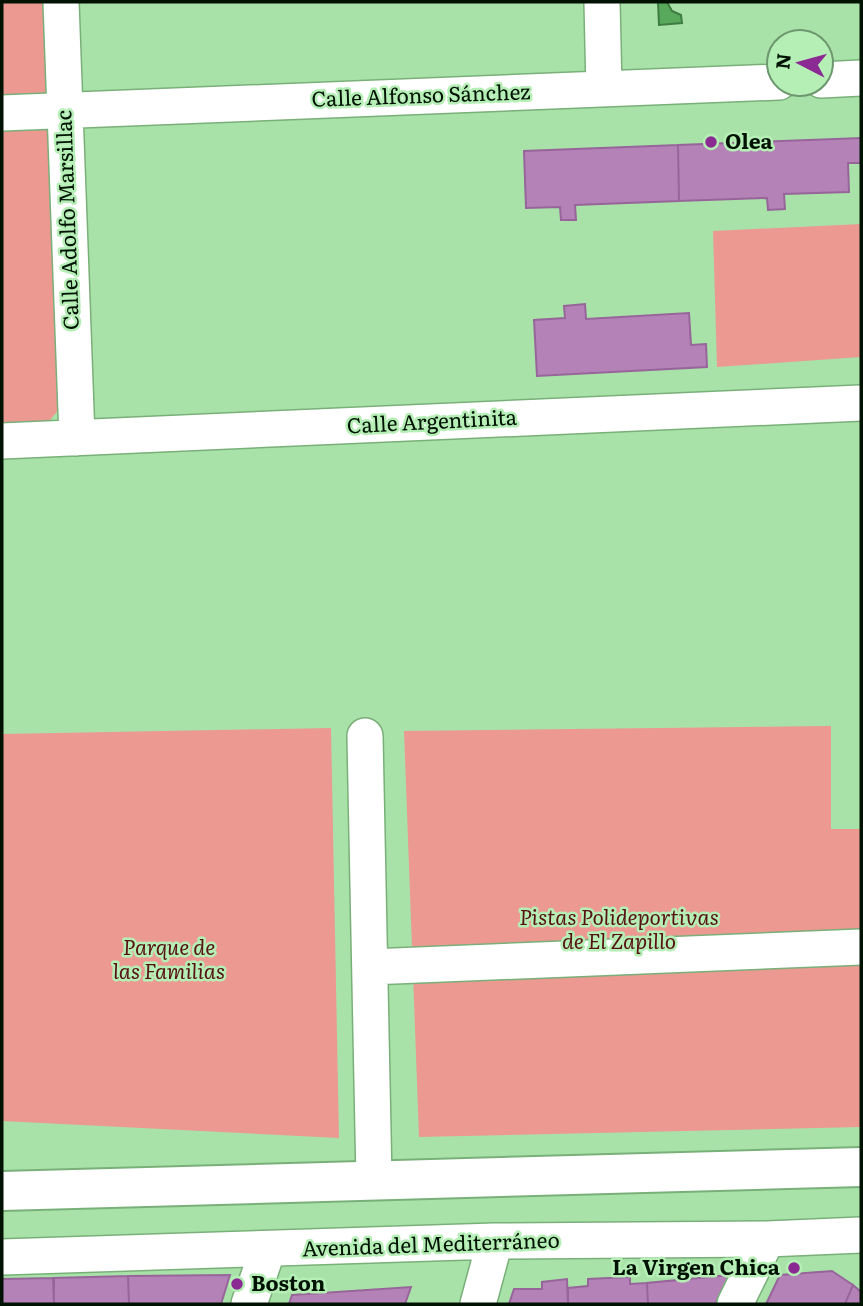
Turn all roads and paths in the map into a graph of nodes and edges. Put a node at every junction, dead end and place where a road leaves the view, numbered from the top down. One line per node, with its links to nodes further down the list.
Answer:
1 (61, 2): 7 (street, Calle Adolfo Marsillac)
2 (602, 2): 6 (street)
3 (861, 78): 4 (street)
4 (835, 79)
5 (765, 83): 6 (street, Calle Alfonso Sánchez)
6 (604, 89): 7 (street, Calle Alfonso Sánchez)
7 (64, 110): 8 (street, Calle Alfonso Sánchez); 10 (street, Calle Adolfo Marsillac)
8 (2, 113)
9 (861, 403): 10 (street, Calle Argentinita)
10 (78, 438): 11 (street, Calle Argentinita)
11 (2, 441)
12 (365, 736): 14 (street)
13 (861, 947): 14 (street)
14 (370, 967): 16 (street)
15 (861, 1167): 16 (main road)
16 (374, 1181): 17 (main road)
17 (2, 1191)
18 (861, 1235): 19 (street, Avenida del Mediterráneo)
19 (767, 1240): 20 (street, Avenida del Mediterráneo); 25 (street)
20 (495, 1241): 21 (street, Avenida del Mediterráneo); 24 (street)
21 (268, 1249): 22 (street, Avenida del Mediterráneo); 23 (street)
22 (2, 1257)
23 (249, 1304)
24 (478, 1304)
25 (735, 1304)

